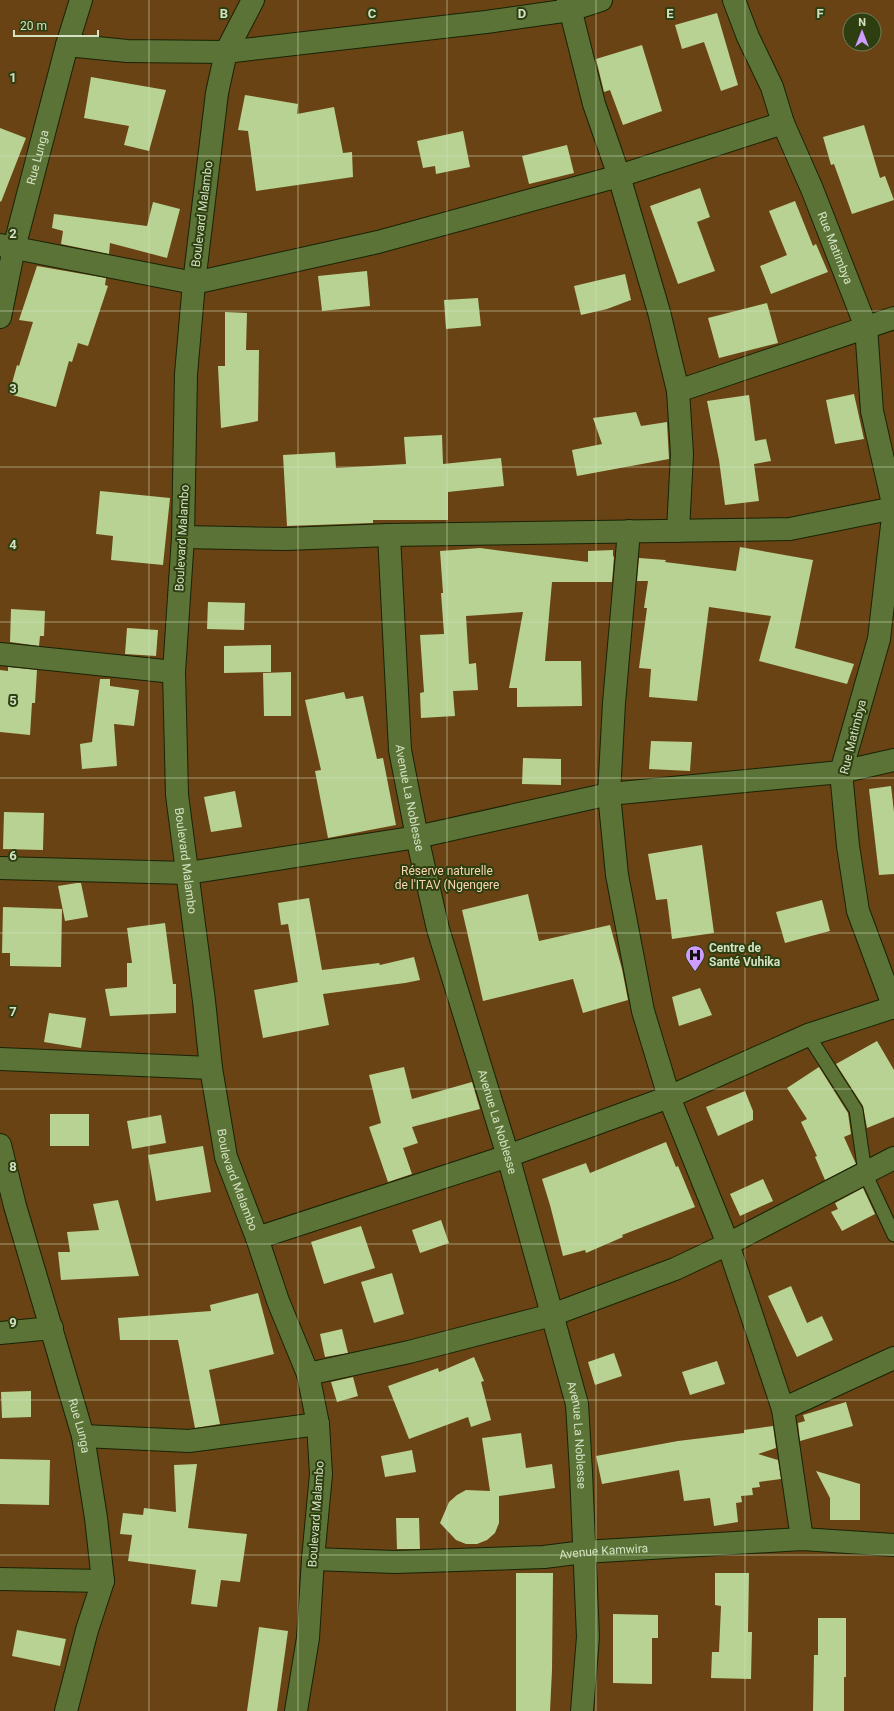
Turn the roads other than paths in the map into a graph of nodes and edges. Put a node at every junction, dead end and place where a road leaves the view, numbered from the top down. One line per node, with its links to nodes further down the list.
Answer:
1 (252, 0): 7 (street, Boulevard Malambo)
2 (601, 0): 5 (street)
3 (734, 0): 8 (street, Rue Matimbya)
4 (77, 2): 6 (street, Rue Lunga)
5 (569, 5): 7 (street); 9 (street)
6 (68, 45): 7 (street); 10 (street, Rue Lunga)
7 (226, 52): 11 (street, Boulevard Malambo)
8 (783, 123): 9 (street); 14 (street, Rue Matimbya)
9 (619, 176): 11 (street); 15 (street)
10 (7, 247): 11 (street); 12 (street, Rue Lunga)
11 (194, 283): 20 (street, Boulevard Malambo)
12 (0, 317)
13 (894, 318): 14 (street)
14 (866, 327): 15 (street); 16 (street, Rue Matimbya)
15 (678, 391): 18 (street)
16 (894, 508): 18 (street); 24 (street, Rue Matimbya)
17 (629, 531): 18 (street); 19 (street); 25 (street)
18 (678, 532)
19 (389, 535): 20 (street); 26 (street, Avenue La Noblesse)
20 (183, 537): 22 (street, Boulevard Malambo)
21 (0, 654): 22 (street)
22 (174, 672): 28 (street, Boulevard Malambo)
23 (894, 760): 24 (street)
24 (841, 772): 25 (street); 29 (street, Rue Matimbya)
25 (610, 794): 26 (street); 33 (street)
26 (416, 837): 28 (street); 35 (street, Avenue La Noblesse)
27 (0, 868): 28 (street)
28 (188, 873): 32 (street, Boulevard Malambo)
29 (894, 1008): 30 (street)
30 (808, 1035): 33 (street); 37 (lane)
31 (0, 1059): 32 (street)
32 (211, 1068): 39 (street, Boulevard Malambo)
33 (669, 1097): 35 (street); 40 (street)
34 (0, 1145): 42 (street, Rue Lunga)
35 (508, 1156): 39 (street); 41 (street, Avenue La Noblesse)
36 (894, 1158): 37 (street)
37 (865, 1173): 38 (lane); 40 (street)
38 (894, 1235)
39 (257, 1238): 45 (street, Boulevard Malambo)
40 (728, 1244): 41 (street); 46 (street)
41 (552, 1315): 45 (street); 51 (street, Avenue La Noblesse)
42 (52, 1328): 43 (street); 48 (street, Rue Lunga)
43 (0, 1333)
44 (894, 1358): 46 (street)
45 (308, 1374): 47 (street, Boulevard Malambo)
46 (783, 1409): 49 (street)
47 (318, 1424): 48 (street); 52 (street, Boulevard Malambo)
48 (83, 1436): 54 (street, Rue Lunga)
49 (802, 1539): 50 (street, Avenue Kamwira); 51 (street, Avenue Kamwira)
50 (894, 1545)
51 (584, 1552): 52 (street, Avenue Kamwira); 57 (street, Avenue La Noblesse)
52 (313, 1559): 56 (street, Boulevard Malambo)
53 (0, 1579): 54 (street)
54 (102, 1581): 55 (street, Rue Lunga)
55 (66, 1711)
56 (296, 1711)
57 (582, 1711)

